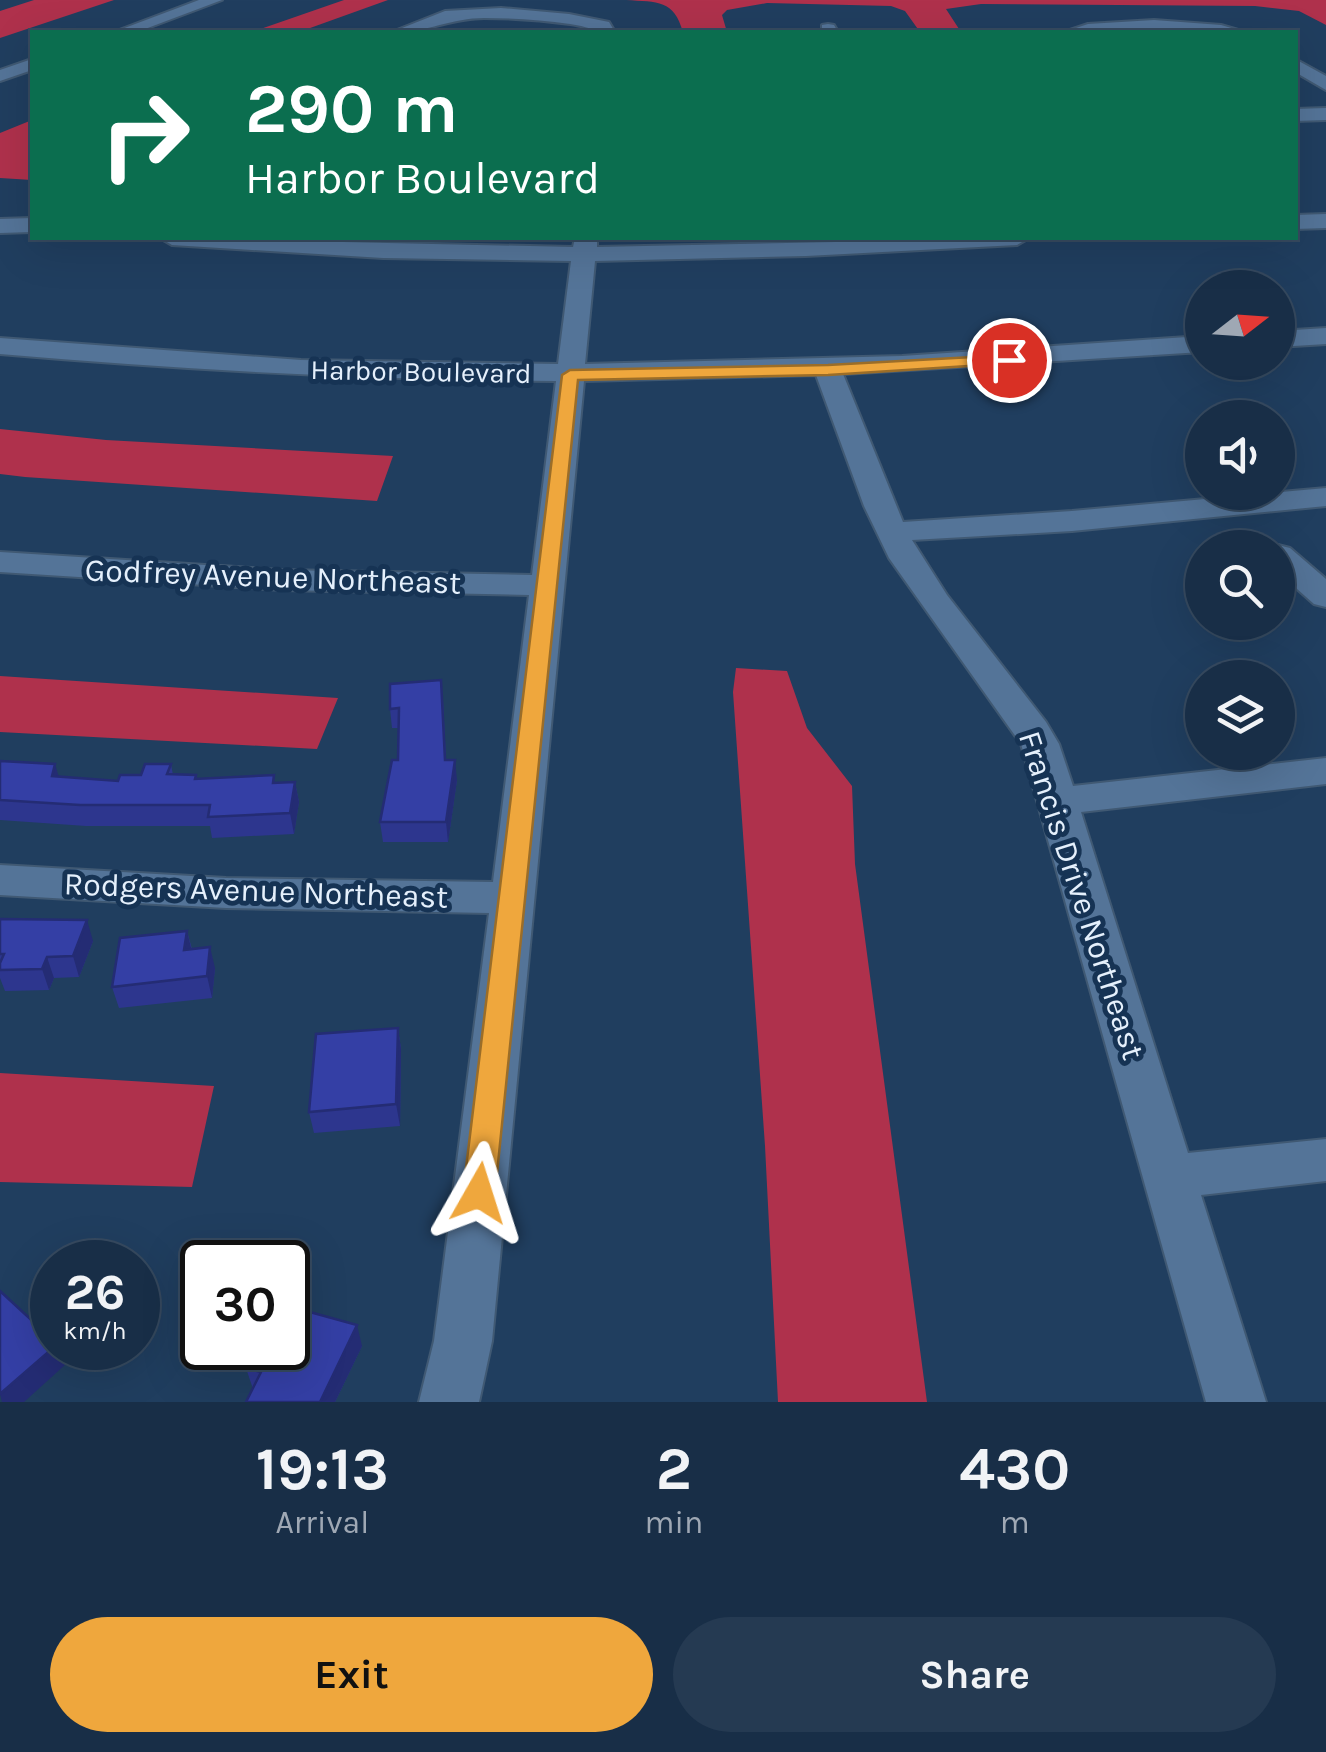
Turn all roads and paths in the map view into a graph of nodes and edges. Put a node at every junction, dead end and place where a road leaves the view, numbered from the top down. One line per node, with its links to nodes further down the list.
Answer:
1 (222, 1): 2 (street); 3 (street)
2 (128, 30)
3 (151, 30)
4 (406, 30): 5 (street)
5 (606, 30)
6 (1084, 30): 7 (street)
7 (1220, 30)
8 (30, 65): 11 (street)
9 (1298, 66): 12 (street)
10 (30, 75): 13 (street)
11 (0, 76)
12 (1326, 84)
13 (0, 86)
14 (1326, 114): 15 (street)
15 (1298, 115)
16 (1326, 221): 17 (street)
17 (1298, 222)
18 (30, 224): 19 (street)
19 (0, 226)
20 (206, 240): 22 (street)
21 (984, 240): 22 (street)
22 (585, 246): 28 (street)
23 (1326, 336): 24 (street)
24 (1295, 338)
25 (1185, 345): 27 (street, Harbor Boulevard)
26 (0, 346): 28 (street, Harbor Boulevard)
27 (828, 370): 28 (street, Harbor Boulevard); 34 (street, Francis Drive Northeast)
28 (570, 375): 37 (street)
29 (1326, 497): 30 (street)
30 (1295, 500)
31 (1185, 510): 34 (street)
32 (1226, 510): 33 (street)
33 (1249, 530)
34 (892, 532): 40 (street, Francis Drive Northeast)
35 (0, 562): 37 (street, Godfrey Avenue Northeast)
36 (1295, 570): 38 (street)
37 (547, 585): 42 (street)
38 (1326, 597)
39 (1326, 771): 40 (street)
40 (1058, 801): 44 (street, Francis Drive Northeast)
41 (0, 880): 42 (street, Rodgers Avenue Northeast)
42 (512, 898): 45 (street)
43 (1326, 1160): 44 (street)
44 (1170, 1177): 46 (street, Francis Drive Northeast)
45 (449, 1402)
46 (1236, 1402)

